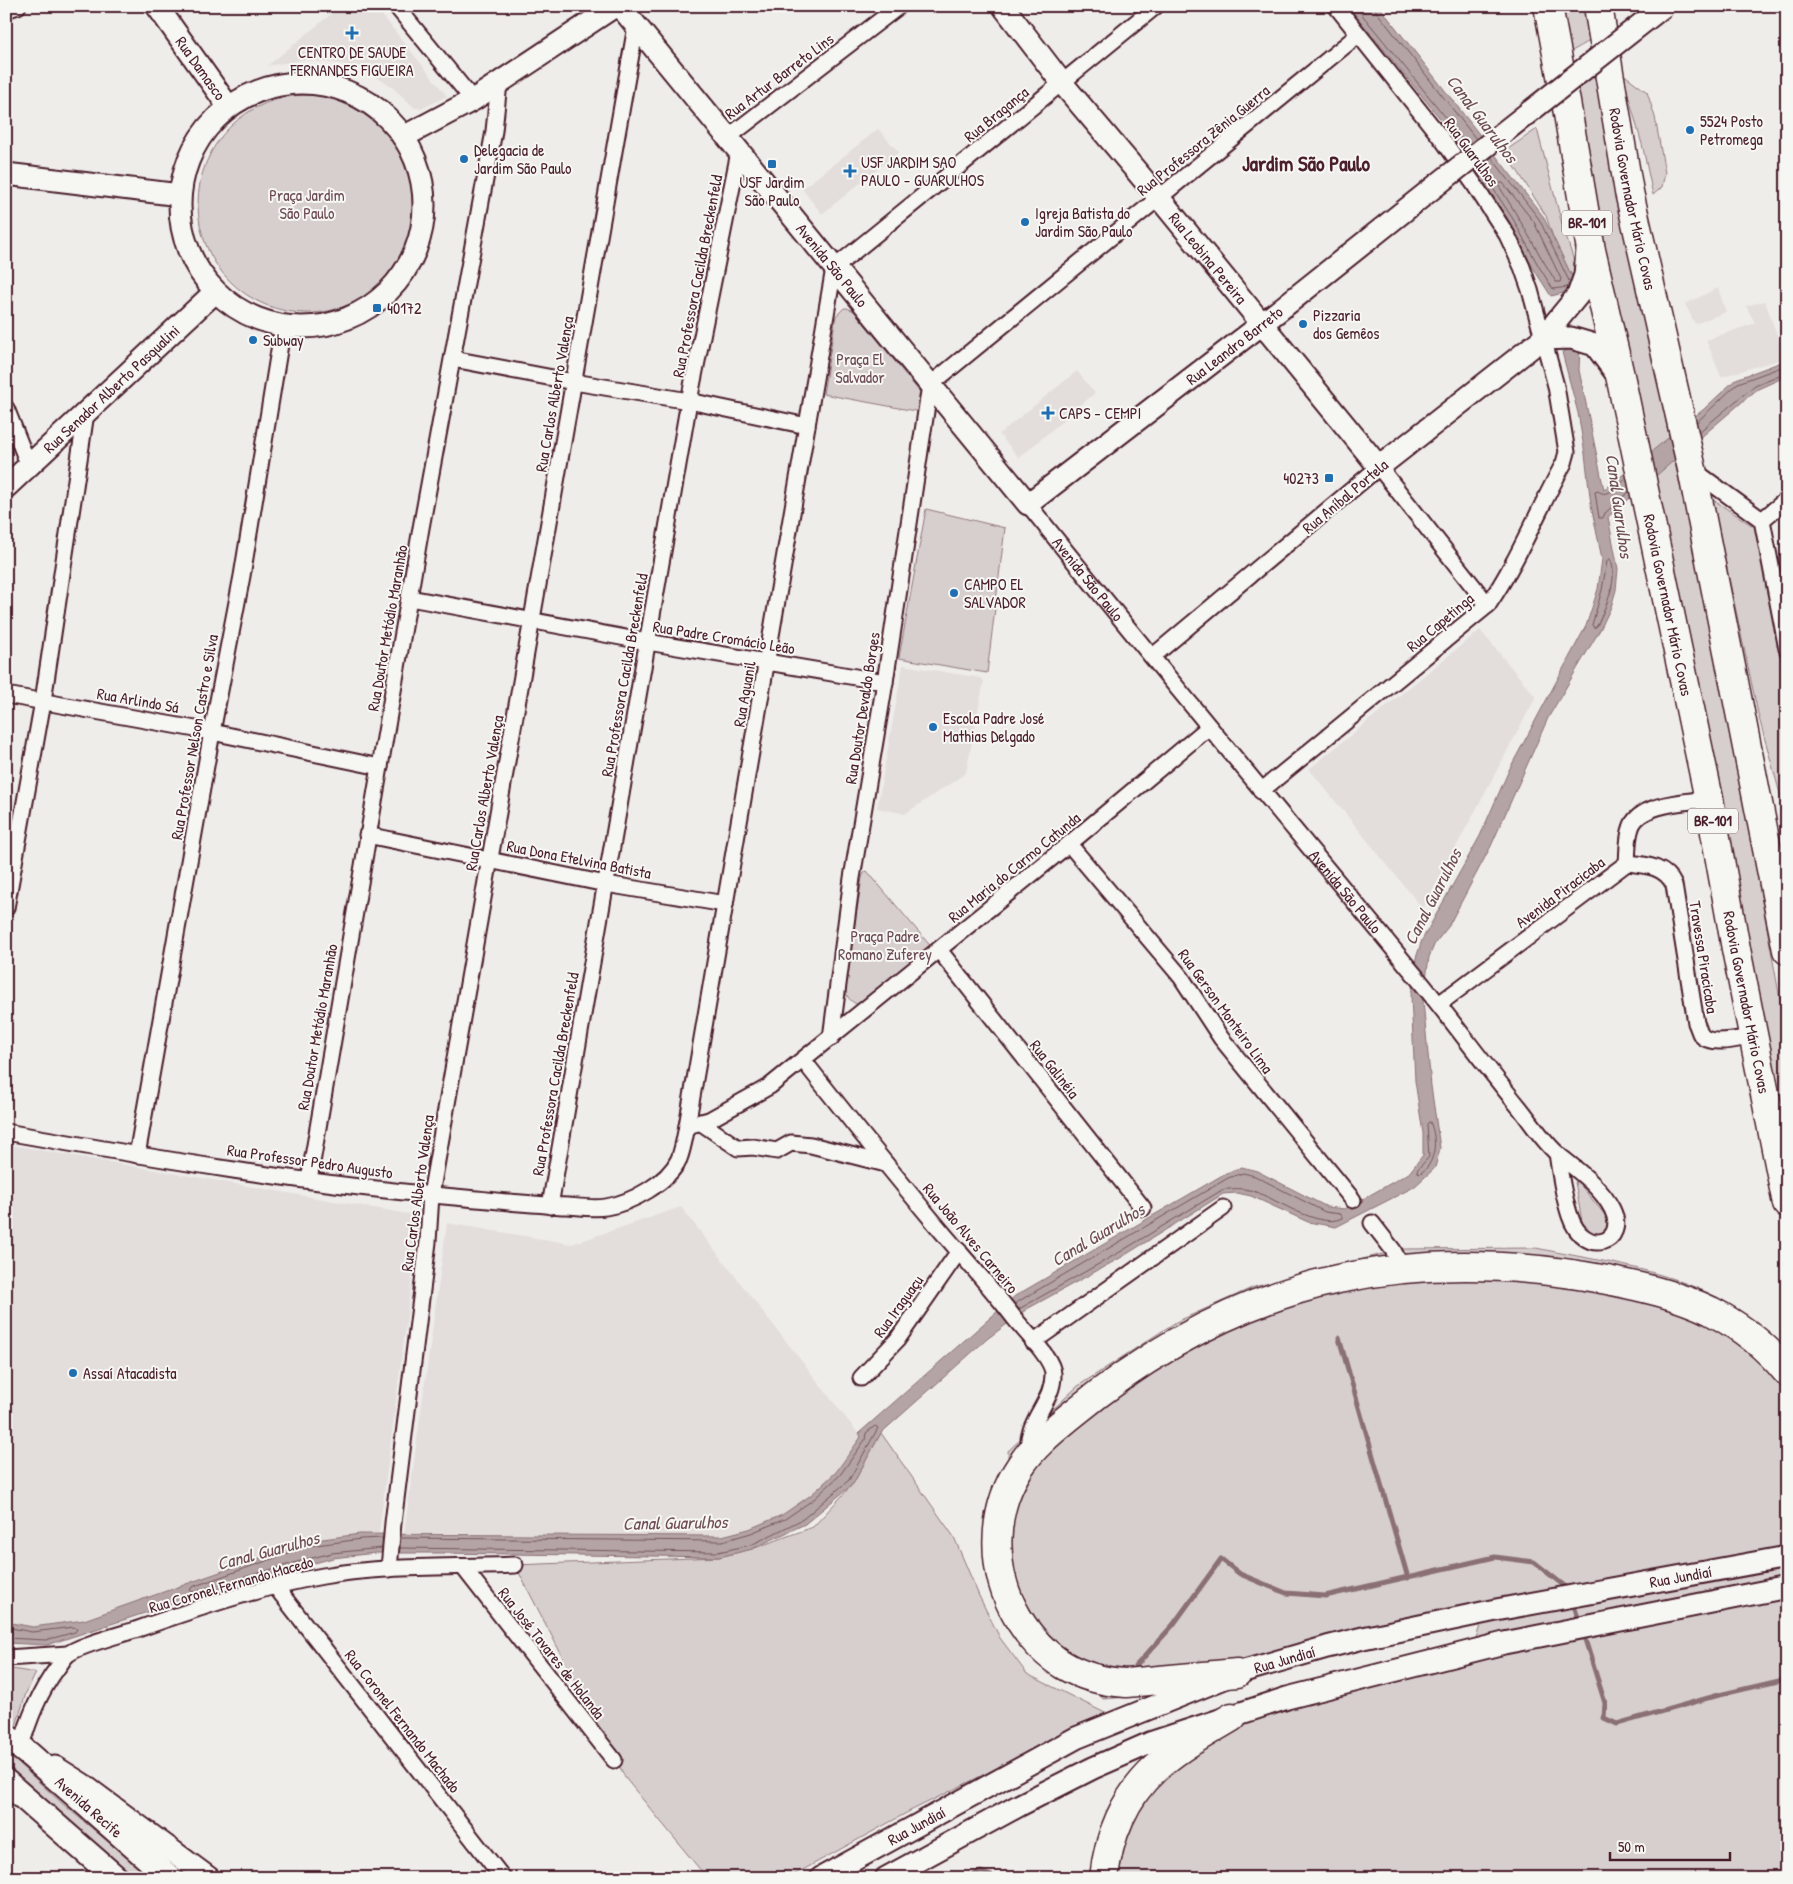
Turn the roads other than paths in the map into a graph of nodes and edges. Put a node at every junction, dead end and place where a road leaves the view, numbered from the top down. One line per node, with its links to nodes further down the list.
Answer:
1 (18, 6): 13 (street)
2 (157, 6): 19 (main road, Rua Damasco)
3 (396, 6): 18 (street)
4 (615, 6): 16 (main road)
5 (620, 6): 14 (main road, Avenida São Paulo)
6 (899, 6): 21 (street, Rua Artur Barreto Lins)
7 (1003, 6): 17 (main road, Rua Leobina Pereira)
8 (1156, 6): 17 (street, Rua Bragança)
9 (1336, 6): 15 (street, Rua Guarulhos)
10 (1548, 6): 25 (highway, Rodovia Governador Mário Covas / BR-101)
11 (1598, 6): 41 (highway, Rodovia Governador Mário Covas / BR-101)
12 (1664, 6): 28 (main road, Rua Leandro Barreto, bridge)
13 (6, 10)
14 (636, 26): 21 (main road, Avenida São Paulo); 33 (street, Rua Carlos Alberto Valença)
15 (1358, 35): 24 (street, Rua Professora Zênia Guerra); 30 (street, Rua Guarulhos)
16 (499, 83): 18 (main road); 31 (street, Rua Doutor Metódio Maranhão)
17 (1062, 83): 24 (main road, Rua Leobina Pereira); 26 (street, Rua Bragança)
18 (473, 100): 20 (main road)
19 (228, 106): 20 (main road); 23 (main road)
20 (403, 136): 29 (main road)
21 (733, 145): 26 (main road, Avenida São Paulo); 35 (street, Rua Professora Cacilda Breckenfeld)
22 (6, 174): 23 (main road)
23 (180, 195): 27 (main road)
24 (1160, 199): 28 (main road, Rua Leobina Pereira); 34 (street, Rua Professora Zênia Guerra)
25 (1589, 235): 30 (main road, Rua Aníbal Portela); 32 (highway, Rodovia Governador Mário Covas / BR-101)
26 (834, 268): 34 (main road, Avenida São Paulo); 38 (street, Rua Aguanil)
27 (216, 292): 29 (main road); 37 (main road, Rua Senador Alberto Pasqualini)
28 (1262, 324): 40 (main road, Rua Leobina Pereira); 44 (main road, Rua Leandro Barreto)
29 (283, 326): 58 (street, Rua Professor Nelson Castro e Silva)
30 (1558, 330): 32 (main road); 40 (main road, Rua Aníbal Portela); 47 (street, Rua Capetinga)
31 (453, 359): 33 (street); 46 (street, Rua Doutor Metódio Maranhão)
32 (1621, 380): 61 (highway, Rodovia Governador Mário Covas / BR-101)
33 (574, 382): 35 (street); 48 (street, Rua Carlos Alberto Valença)
34 (930, 385): 44 (main road, Avenida São Paulo); 54 (street, Rua Doutor Devaldo Borges)
35 (689, 401): 38 (street); 49 (street, Rua Professora Cacilda Breckenfeld)
36 (6, 408): 39 (street)
37 (86, 413): 39 (main road, Rua Senador Alberto Pasqualini); 56 (street)
38 (807, 426): 53 (street, Rua Aguanil)
39 (29, 466): 42 (main road, Rua Senador Alberto Pasqualini)
40 (1379, 467): 47 (street, Rua Leobina Pereira); 52 (street, Rua Aníbal Portela)
41 (1692, 469): 45 (street); 51 (highway, Rodovia Governador Mário Covas / BR-101)
42 (6, 487)
43 (1787, 499): 45 (street)
44 (1028, 504): 52 (street, Avenida São Paulo)
45 (1762, 520): 50 (street)
46 (410, 598): 48 (street, Rua Padre Cromácio Leão); 59 (street, Rua Doutor Metódio Maranhão)
47 (1488, 605): 60 (street, Rua Capetinga)
48 (532, 621): 49 (street, Rua Padre Cromácio Leão); 65 (street, Rua Carlos Alberto Valença)
49 (648, 642): 53 (street, Rua Padre Cromácio Leão); 67 (street, Rua Professora Cacilda Breckenfeld)
50 (1787, 649)
51 (1729, 654): 64 (highway); 71 (highway, Rodovia Governador Mário Covas / BR-101)
52 (1152, 657): 57 (street, Avenida São Paulo)
53 (768, 661): 54 (street, Rua Padre Cromácio Leão); 68 (street, Rua Aguanil)
54 (885, 682): 74 (street, Rua Doutor Devaldo Borges)
55 (6, 695): 56 (street, Rua Arlindo Sá)
56 (43, 701): 58 (street, Rua Arlindo Sá); 69 (street)
57 (1209, 726): 60 (street, Avenida São Paulo); 63 (street, Rua Maria do Carmo Catunda)
58 (212, 732): 59 (street, Rua Arlindo Sá); 79 (street, Rua Professor Nelson Castro e Silva)
59 (380, 767): 62 (street, Rua Doutor Metódio Maranhão)
60 (1261, 791): 72 (street, Avenida São Paulo)
61 (1709, 799): 66 (street, Avenida Piracicaba); 73 (highway, Rodovia Governador Mário Covas / BR-101)
62 (368, 835): 65 (street, Rua Dona Etelvina Batista); 81 (street, Rua Doutor Metódio Maranhão)
63 (1069, 844): 70 (street, Rua Maria do Carmo Catunda); 83 (street, Rua Gerson Monteiro Lima)
64 (1787, 847)
65 (490, 859): 67 (street, Rua Dona Etelvina Batista); 82 (street, Rua Carlos Alberto Valença)
66 (1627, 863): 72 (street, Avenida Piracicaba); 73 (street, Travessa Piracicaba)
67 (606, 884): 68 (street, Rua Dona Etelvina Batista); 85 (street, Rua Professora Cacilda Breckenfeld)
68 (725, 904): 76 (street, Rua Aguanil)
69 (6, 908)
70 (939, 950): 74 (street, Rua Maria do Carmo Catunda); 86 (street, Rua Galinéia)
71 (1787, 950)
72 (1439, 1004): 78 (street, Avenida São Paulo)
73 (1754, 1036): 84 (highway, Rodovia Governador Mário Covas / BR-101)
74 (831, 1038): 75 (street, Rua Maria do Carmo Catunda)
75 (803, 1060): 76 (street, Rua Maria do Carmo Catunda); 80 (street, Rua João Alves Carneiro)
76 (694, 1124): 80 (street); 85 (street, Rua Professor Pedro Augusto)
77 (6, 1132): 79 (street, Rua Professor Pedro Augusto)
78 (1557, 1153): 78 (street, Avenida São Paulo)
79 (137, 1155): 81 (street, Rua Professor Pedro Augusto)
80 (886, 1164): 89 (street, Rua João Alves Carneiro)
81 (309, 1180): 82 (street, Rua Professor Pedro Augusto)
82 (431, 1195): 85 (street, Rua Professor Pedro Augusto); 96 (street, Rua Carlos Alberto Valença)
83 (1352, 1200)
84 (1787, 1204)
85 (550, 1206)
86 (1143, 1208)
87 (1223, 1208): 91 (street)
88 (1372, 1223): 90 (street)
89 (959, 1251): 91 (street, Rua João Alves Carneiro); 93 (street, Rua Iraguaçu)
90 (1402, 1268): 92 (highway); 94 (highway)
91 (1033, 1342): 94 (street, Rua João Alves Carneiro)
92 (1787, 1372)
93 (861, 1378)
94 (1029, 1455): 103 (highway)
95 (1787, 1557): 103 (main road, Rua Jundiaí)
96 (390, 1563): 98 (street, Rua Coronel Fernando Macedo); 99 (street, Rua Coronel Fernando Macedo)
97 (515, 1565): 98 (street, Rua Coronel Fernando Macedo)
98 (463, 1567): 106 (street, Rua José Tavares de Holanda)
99 (275, 1586): 101 (street, Rua Coronel Fernando Macedo); 111 (street, Rua Coronel Fernando Machado)
100 (1787, 1587): 104 (main road, Rua Jundiaí)
101 (68, 1654): 102 (street); 105 (street)
102 (6, 1658)
103 (1237, 1674): 112 (main road, Rua Jundiaí)
104 (1232, 1717): 113 (main road, Rua Jundiaí); 114 (highway)
105 (19, 1747): 109 (main road, Avenida Recife); 110 (main road)
106 (614, 1760)
107 (6, 1782): 108 (main road)
108 (116, 1878)
109 (170, 1878)
110 (209, 1878)
111 (503, 1878)
112 (821, 1878)
113 (886, 1878)
114 (1104, 1878)

